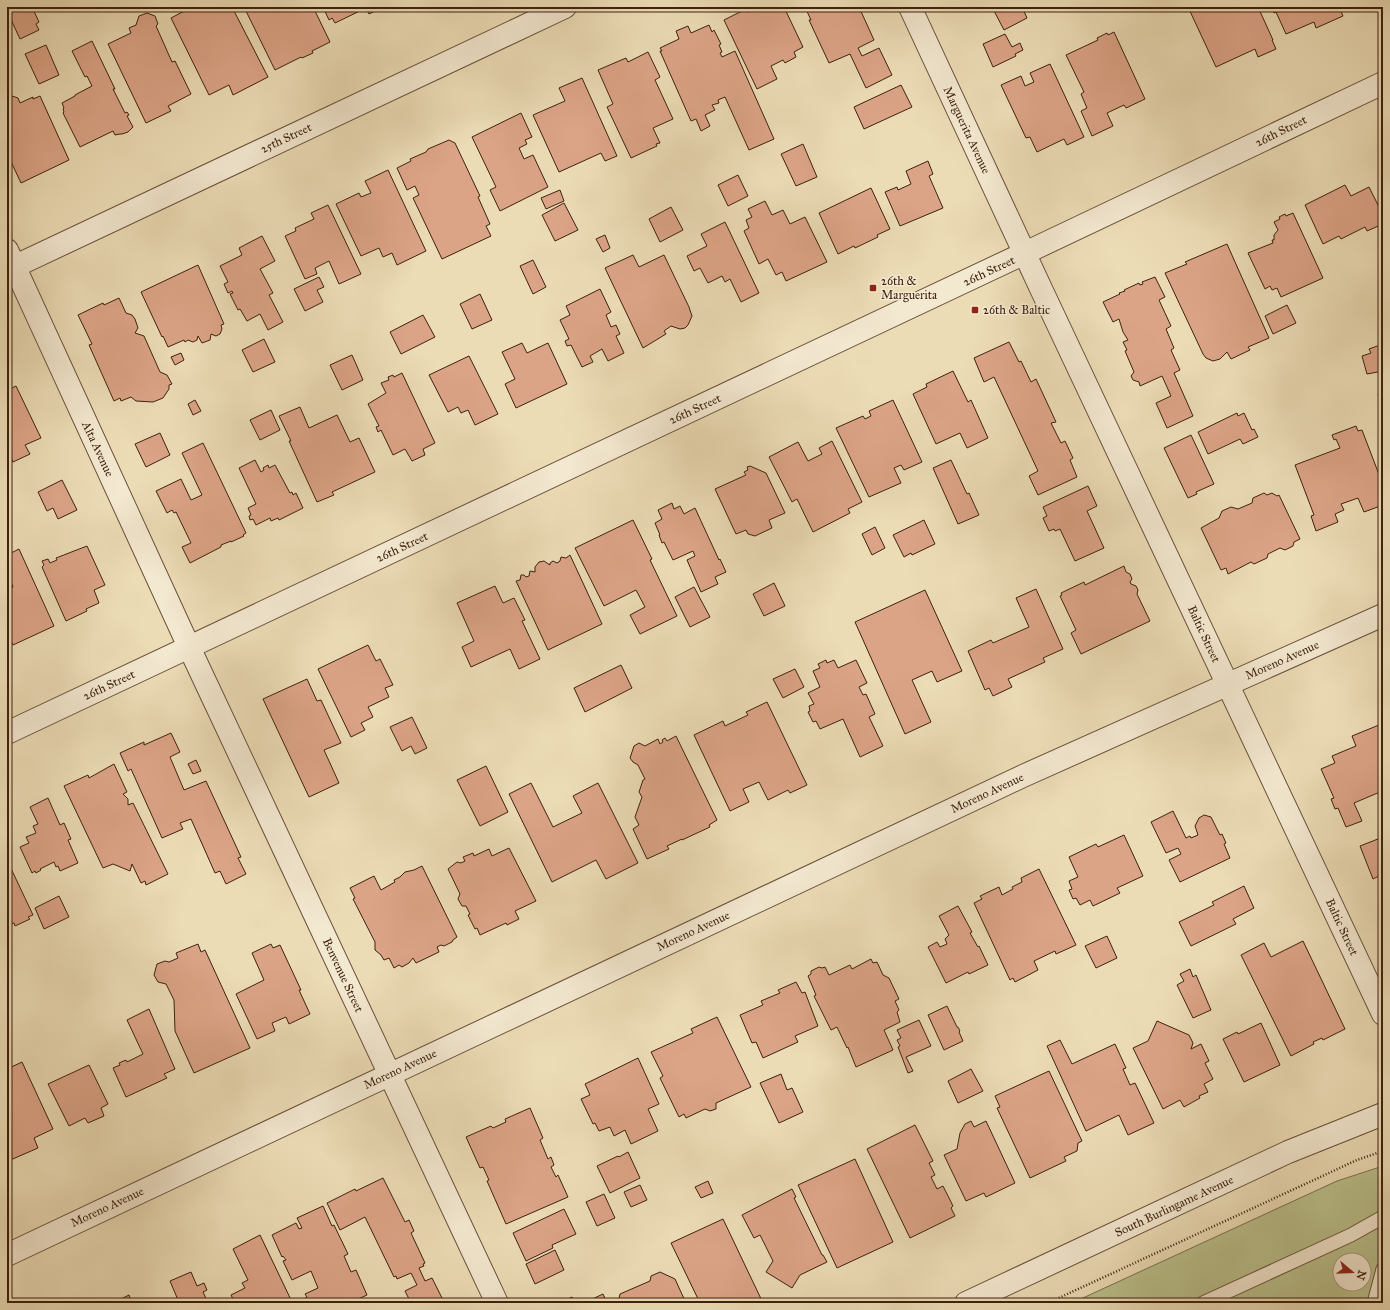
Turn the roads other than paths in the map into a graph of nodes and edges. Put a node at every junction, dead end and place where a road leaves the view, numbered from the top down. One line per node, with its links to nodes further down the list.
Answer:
1 (565, 7): 5 (street, 25th Street)
2 (910, 7): 4 (street, Marguerita Avenue)
3 (1383, 83): 4 (street, 26th Street)
4 (1025, 254): 7 (street, 26th Street); 8 (street, Baltic Street)
5 (10, 262): 7 (street, Alta Avenue)
6 (1383, 615): 8 (street, Moreno Avenue)
7 (189, 647): 9 (street, 26th Street); 11 (street, Benvenue Street)
8 (1227, 684): 10 (street, Baltic Street); 11 (street, Moreno Avenue)
9 (7, 733)
10 (1383, 1014)
11 (390, 1074): 14 (street, Moreno Avenue); 16 (street, Benvenue Street)
12 (1383, 1114): 17 (street, South Burlingame Avenue)
13 (1383, 1217): 18 (lane)
14 (7, 1255)
15 (1383, 1269): 19 (lane)
16 (498, 1303)
17 (966, 1303)
18 (1203, 1303)
19 (1374, 1303)

